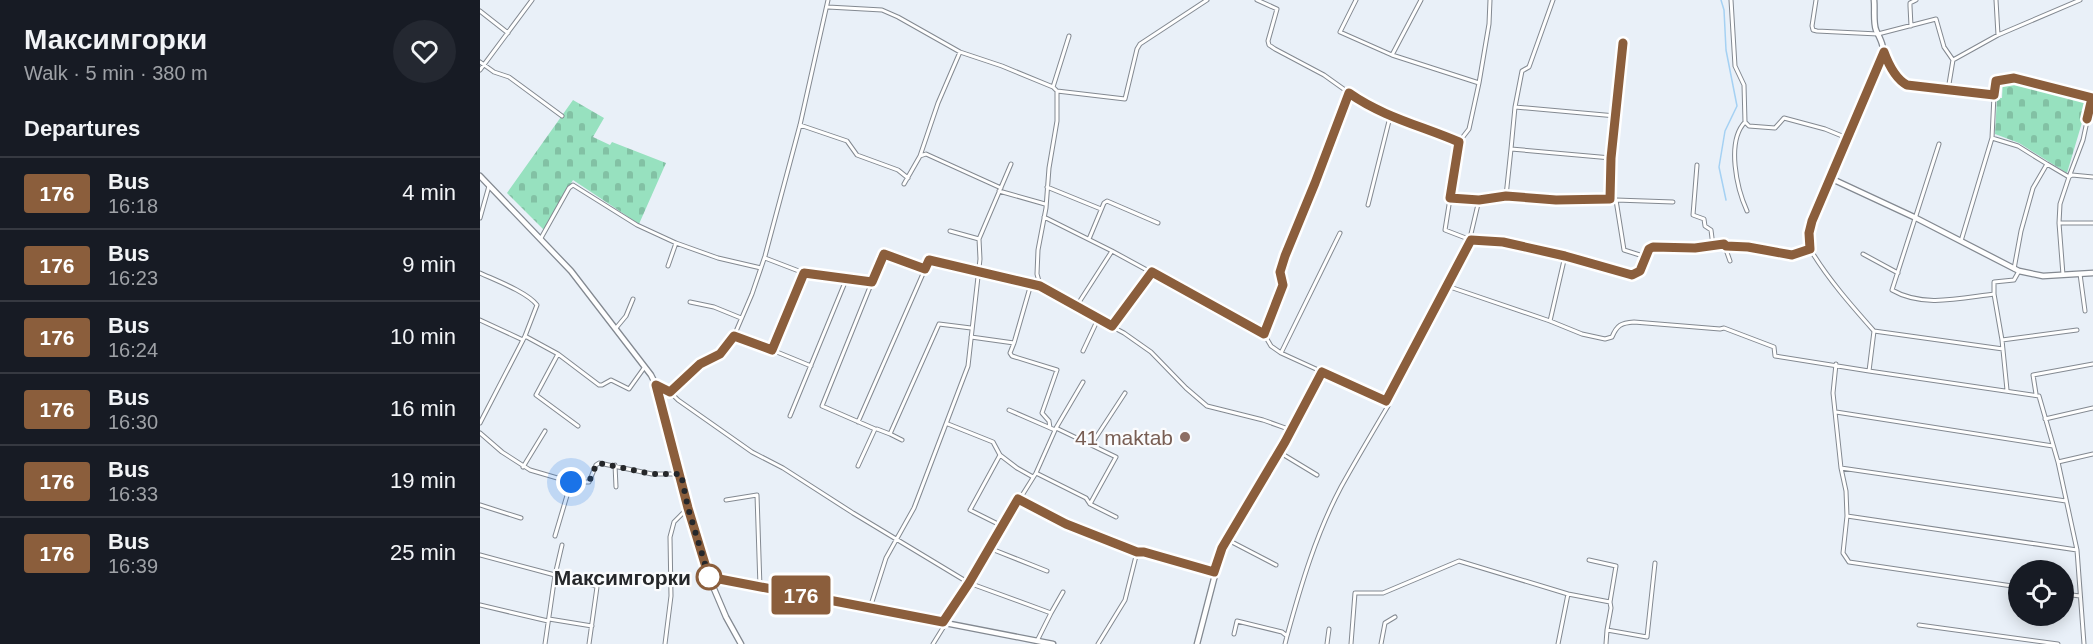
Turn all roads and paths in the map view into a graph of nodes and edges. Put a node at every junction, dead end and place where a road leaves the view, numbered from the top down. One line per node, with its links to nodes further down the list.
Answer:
1 (532, 0): 18 (street)
2 (828, 0): 15 (street)
3 (1207, 0): 32 (street)
4 (1257, 0): 34 (street)
5 (1356, 0): 25 (street)
6 (1421, 0): 25 (street)
7 (1490, 0): 30 (street)
8 (1553, 0): 37 (street)
9 (1731, 0): 41 (street)
10 (1816, 0): 19 (street)
11 (1874, 0): 19 (street)
12 (1916, 0): 17 (street)
13 (1996, 0): 20 (street)
14 (2080, 0): 20 (street)
15 (828, 7): 23 (street); 42 (street)
16 (480, 11): 18 (street)
17 (1911, 26): 19 (street); 26 (street)
18 (508, 33): 28 (street)
19 (1878, 34): 24 (street)
20 (1998, 35): 26 (street)
21 (1069, 36): 31 (street)
22 (1623, 43): 39 (street)
23 (960, 52): 31 (street); 48 (street)
24 (1884, 52): 33 (street); 43 (street)
25 (1392, 55): 30 (street)
26 (1953, 60): 33 (street)
27 (480, 62): 28 (street)
28 (485, 64): 29 (street); 38 (street)
29 (480, 70)
30 (1479, 83): 45 (street)
31 (1053, 87): 32 (street)
32 (1057, 91): 60 (street)
33 (1948, 91): 35 (street)
34 (1349, 93): 40 (street); 127 (street)
35 (1994, 95): 36 (street); 44 (street)
36 (2092, 98): 54 (street)
37 (1515, 107): 39 (street); 47 (street)
38 (562, 116)
39 (1616, 116): 49 (street)
40 (1390, 117): 45 (street); 69 (street)
41 (1745, 122): 43 (street); 71 (street)
42 (800, 125): 56 (street); 93 (street)
43 (1847, 138): 57 (street)
44 (1992, 138): 51 (street); 84 (street)
45 (1459, 142): 63 (street)
46 (1939, 144): 74 (street)
47 (1511, 149): 49 (street); 62 (street)
48 (920, 156): 56 (street); 61 (street)
49 (1611, 158): 64 (street)
50 (1011, 164): 61 (street)
51 (2047, 164): 54 (street); 98 (street)
52 (1697, 165): 86 (street)
53 (480, 176): 59 (street)
54 (2069, 177): 55 (street); 76 (street)
55 (2093, 177)
56 (908, 178): 58 (street)
57 (1830, 178): 74 (street); 88 (street)
58 (904, 184)
59 (489, 185): 73 (street); 80 (street)
60 (1047, 187): 68 (street); 70 (street)
61 (1000, 190): 68 (street); 81 (street)
62 (1506, 196): 64 (street); 65 (street)
63 (1450, 198): 65 (street); 83 (street)
64 (1610, 199): 66 (street)
65 (1479, 200): 83 (street)
66 (1616, 200): 67 (street); 92 (street)
67 (1673, 202)
68 (1045, 204): 72 (street)
69 (1368, 205)
70 (1101, 209): 75 (street); 82 (street)
71 (1747, 211)
72 (1044, 217): 82 (street); 110 (street)
73 (480, 218)
74 (1916, 218): 84 (street); 103 (street)
75 (1158, 223)
76 (2059, 223): 77 (street); 106 (street)
77 (2093, 223)
78 (950, 231): 81 (street)
79 (1340, 233): 136 (street)
80 (541, 238): 85 (street); 122 (street)
81 (979, 239): 99 (street)
82 (1089, 239): 89 (street)
83 (1471, 239): 91 (street); 111 (street)
84 (1961, 241): 98 (street)
85 (676, 243): 95 (street); 96 (street)
86 (1713, 246): 87 (street); 92 (street)
87 (1726, 246): 88 (street); 94 (street)
88 (1810, 249): 126 (street)
89 (1112, 251): 100 (street); 115 (street)
90 (1863, 254): 103 (street)
91 (1565, 256): 92 (street); 120 (street)
92 (1646, 257)
93 (765, 258): 96 (street); 102 (street)
94 (1730, 261)
95 (668, 266)
96 (761, 268): 117 (street)
97 (925, 269): 99 (street); 108 (street); 156 (street)
98 (2017, 270): 106 (street); 112 (street)
99 (978, 272): 109 (street); 123 (street)
100 (1152, 272): 121 (street); 127 (street)
101 (480, 273): 130 (street)
102 (804, 273): 107 (street); 134 (street)
103 (1898, 273): 112 (street)
104 (2093, 273): 105 (street)
105 (2080, 274): 106 (street); 116 (street)
106 (2063, 275)
107 (846, 280): 108 (street); 140 (street)
108 (872, 282): 156 (street)
109 (1031, 284): 110 (street); 132 (street)
110 (1040, 286): 115 (street)
111 (1447, 286): 120 (street); 150 (street)
112 (1994, 294): 131 (street)
113 (633, 299): 122 (street)
114 (690, 302): 117 (street)
115 (1075, 307): 118 (street)
116 (2085, 311)
117 (741, 318): 128 (street)
118 (1098, 319): 121 (street); 135 (street)
119 (482, 321): 124 (street); 130 (street)
120 (1550, 321): 138 (street)
121 (1112, 326): 163 (street)
122 (615, 328): 141 (street)
123 (971, 328): 129 (street); 165 (street)
124 (480, 329)
125 (2078, 330): 131 (street)
126 (1874, 331): 133 (street); 142 (street)
127 (1264, 334): 136 (street)
128 (734, 336): 134 (street); 147 (street)
129 (971, 337): 132 (street); 158 (street)
130 (524, 338): 137 (street); 157 (street)
131 (2002, 340): 133 (street)
132 (1014, 343): 160 (street)
133 (2003, 349): 146 (street)
134 (772, 350): 140 (street)
135 (1083, 351)
136 (1281, 353): 143 (street)
137 (558, 354): 141 (street); 159 (street)
138 (1836, 364): 142 (street); 153 (street)
139 (2093, 364): 149 (street)
140 (811, 366): 154 (street)
141 (645, 367): 145 (street)
142 (1869, 370): 146 (street)
143 (1322, 372): 150 (street); 163 (street)
144 (1083, 382): 160 (street)
145 (656, 385): 147 (street); 177 (street)
146 (2007, 390): 149 (street)
147 (670, 392): 193 (street)
148 (1125, 393): 167 (street)
149 (2036, 394): 155 (street)
150 (1386, 401): 226 (street)
151 (2093, 408): 155 (street)
152 (1009, 410): 160 (street)
153 (1836, 412): 168 (street); 176 (street)
154 (790, 416)
155 (2045, 418): 168 (street)
156 (858, 422): 174 (street)
157 (480, 423)
158 (948, 424): 171 (street); 193 (street)
159 (578, 426)
160 (1054, 428): 167 (street); 178 (street)
161 (877, 429): 165 (street)
162 (545, 430): 175 (street)
163 (1291, 430): 169 (street)
164 (480, 433): 175 (street)
165 (890, 434): 166 (street)
166 (902, 440)
167 (1091, 446): 185 (street)
168 (2053, 446): 172 (street)
169 (1278, 452): 179 (street); 194 (street)
170 (2093, 454): 172 (street)
171 (1000, 455): 178 (street); 191 (street)
172 (2058, 462): 184 (street)
173 (615, 465): 177 (street); 180 (street); 181 (street)
174 (858, 465)
175 (523, 467): 180 (street)
176 (1841, 468): 184 (street); 188 (street)
177 (681, 474): 187 (street)
178 (1035, 475): 182 (street); 185 (street)
179 (1317, 475)
180 (571, 482): 192 (street)
181 (616, 487)
182 (1018, 499): 191 (street); 198 (street)
183 (726, 500): 209 (street)
184 (2066, 501): 197 (street)
185 (1090, 504): 189 (street)
186 (480, 505): 190 (street)
187 (688, 508): 206 (street); 230 (street)
188 (1847, 516): 197 (street); 208 (street)
189 (1116, 517)
190 (521, 518)
191 (1002, 526): 196 (street)
192 (555, 536)
193 (897, 540): 207 (street); 216 (street)
194 (1228, 540): 202 (street); 204 (street)
195 (562, 545): 205 (street)
196 (989, 548): 203 (street); 207 (street)
197 (2077, 550): 213 (street)
198 (1137, 552): 204 (street); 234 (street)
199 (480, 555): 205 (street)
200 (1589, 560): 214 (street)
201 (1655, 563): 224 (street)
202 (1276, 565)
203 (1047, 571)
204 (1214, 572): 235 (street)
205 (556, 577): 219 (street); 221 (street)
206 (709, 577): 209 (street); 231 (street)
207 (969, 583): 217 (street); 220 (street)
208 (2008, 585)
209 (760, 587): 216 (street)
210 (1064, 592): 217 (street)
211 (1568, 594): 214 (street); 238 (street); 240 (street)
212 (2074, 595): 213 (street)
213 (2081, 596): 243 (street)
214 (1610, 602): 224 (street)
215 (480, 605): 219 (street)
216 (870, 608): 220 (street)
217 (1051, 613): 227 (street)
218 (1395, 617): 239 (street)
219 (549, 620): 221 (street); 228 (street)
220 (944, 623): 227 (street); 232 (street)
221 (592, 626): 229 (street)
222 (1919, 626): 242 (street)
223 (1329, 629): 237 (street)
224 (1608, 630): 241 (street)
225 (1234, 634): 226 (street)
226 (1287, 636): 236 (street)
227 (1037, 641): 233 (street)
228 (545, 644)
229 (589, 644)
230 (665, 644)
231 (741, 644)
232 (933, 644)
233 (1053, 644)
234 (1098, 644)
235 (1197, 644)
236 (1285, 644)
237 (1328, 644)
238 (1351, 644)
239 (1381, 644)
240 (1558, 644)
241 (1606, 644)
242 (2058, 644)
243 (2084, 644)

